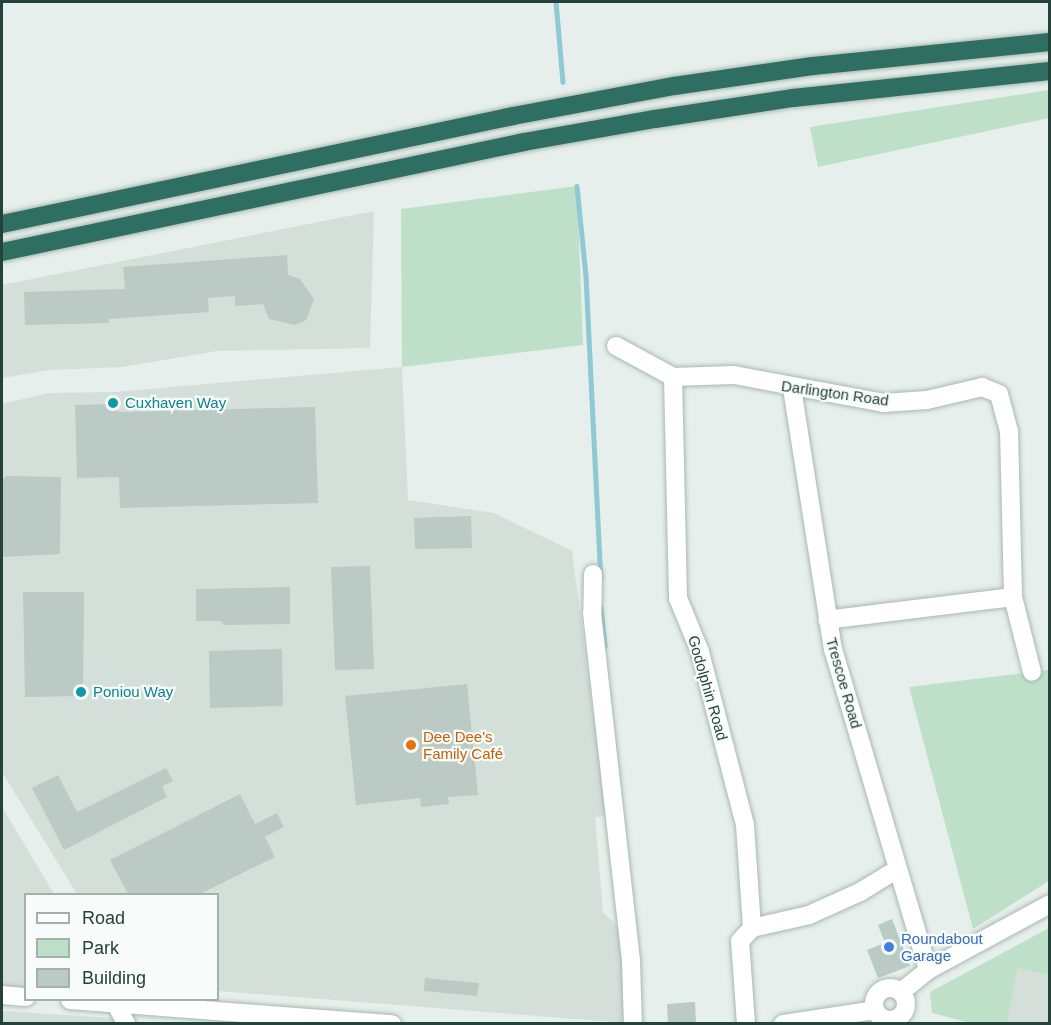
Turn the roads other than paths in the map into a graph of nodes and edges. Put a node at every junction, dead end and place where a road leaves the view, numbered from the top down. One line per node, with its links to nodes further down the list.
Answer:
1 (1050, 42): 3 (highway)
2 (1050, 71): 4 (highway)
3 (2, 224)
4 (2, 252)
5 (616, 346): 6 (street)
6 (673, 377): 7 (street, Darlington Road); 14 (street, Godolphin Road)
7 (792, 388): 9 (street, Darlington Road); 10 (street, Trescoe Road)
8 (593, 574): 25 (street)
9 (1013, 597): 10 (street); 11 (street, Darlington Road)
10 (827, 620): 12 (street, Trescoe Road)
11 (1032, 672)
12 (896, 870): 14 (street); 15 (street, Trescoe Road)
13 (1050, 904): 15 (street)
14 (752, 928): 26 (street)
15 (928, 970): 16 (street)
16 (901, 992): 21 (street); 22 (street)
17 (2, 995): 18 (street)
18 (24, 997)
19 (101, 1001): 20 (street)
20 (116, 1002): 23 (street); 24 (street)
21 (876, 1010): 22 (street); 27 (street)
22 (905, 1021)
23 (126, 1023)
24 (392, 1023)
25 (633, 1023)
26 (746, 1023)
27 (783, 1023)

